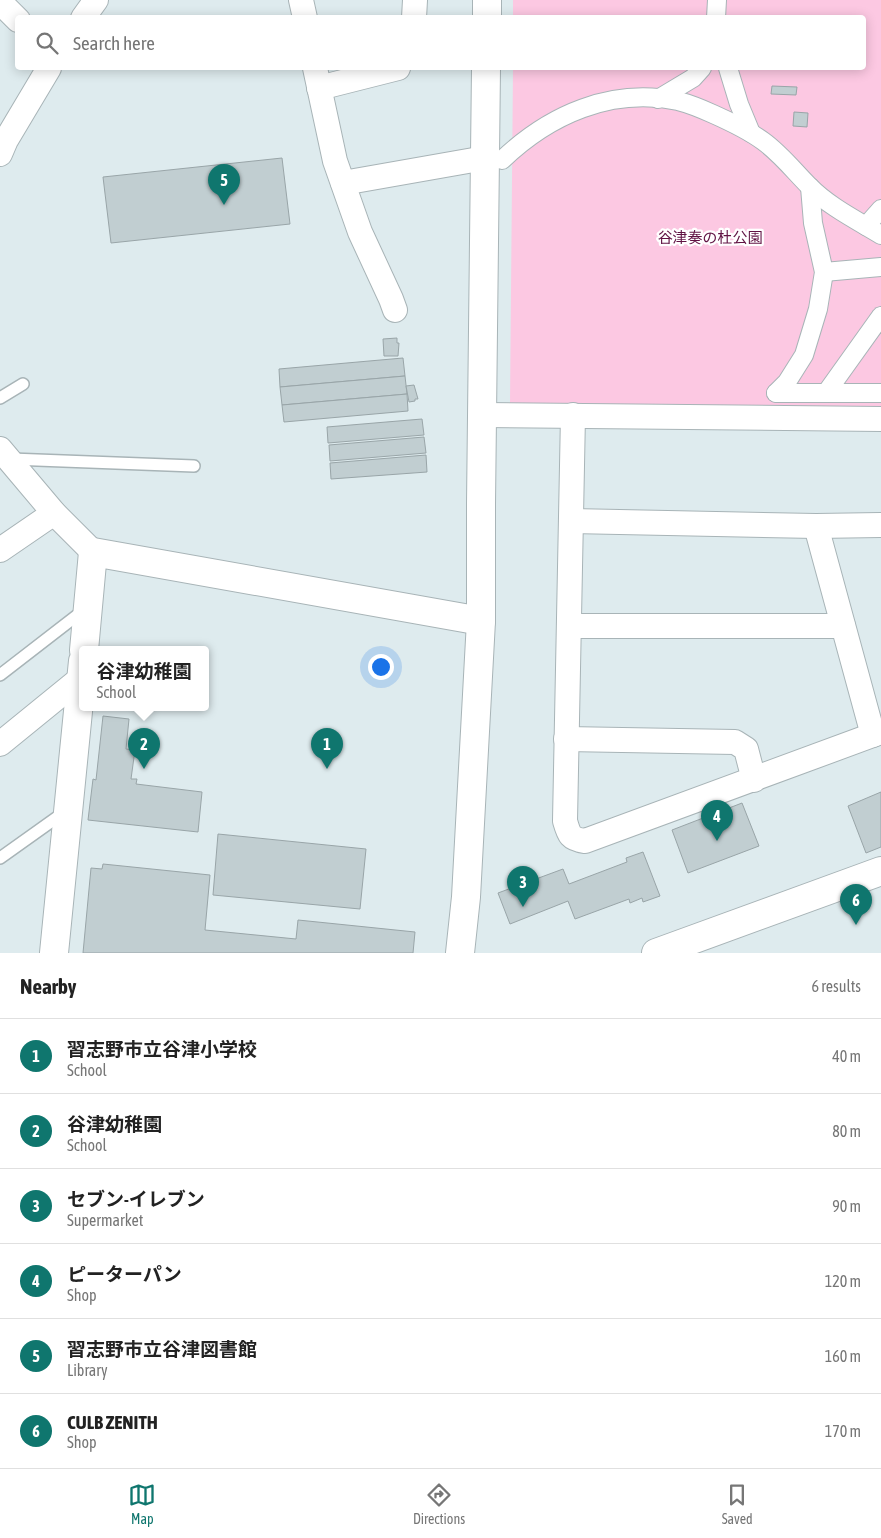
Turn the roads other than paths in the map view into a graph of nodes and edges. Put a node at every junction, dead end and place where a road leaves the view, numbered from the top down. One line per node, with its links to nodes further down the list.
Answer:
1 (96, 0): 7 (street)
2 (301, 0): 8 (street)
3 (415, 0): 9 (street)
4 (487, 0): 10 (street)
5 (718, 0): 11 (street)
6 (0, 2): 12 (street)
7 (85, 15)
8 (304, 15)
9 (414, 15)
10 (487, 15)
11 (716, 15)
12 (15, 17)
13 (48, 70): 21 (street)
14 (382, 70): 18 (street)
15 (486, 70): 22 (street)
16 (700, 70): 19 (street)
17 (729, 70): 20 (street)
18 (317, 78): 23 (street)
19 (658, 99): 20 (street); 22 (street)
20 (751, 133): 24 (street)
21 (0, 154)
22 (494, 159): 23 (street); 35 (street)
23 (343, 183): 29 (street)
24 (810, 188): 26 (street); 28 (street)
25 (881, 209): 26 (street)
26 (873, 231)
27 (881, 267): 28 (street)
28 (824, 272): 32 (street)
29 (394, 310)
30 (881, 316): 32 (street)
31 (23, 384): 34 (lane)
32 (826, 393): 33 (street)
33 (881, 393)
34 (0, 398)
35 (482, 415): 36 (street); 47 (street)
36 (573, 415): 37 (street); 41 (street)
37 (881, 419)
38 (4, 454): 39 (lane); 40 (street)
39 (194, 466)
40 (54, 513): 44 (street); 45 (street)
41 (571, 521): 42 (street); 48 (street)
42 (816, 526): 43 (street); 49 (street)
43 (881, 526)
44 (0, 550)
45 (93, 552): 46 (street); 47 (street)
46 (88, 608): 50 (street); 52 (lane)
47 (481, 621): 62 (street)
48 (569, 626): 49 (street); 55 (street)
49 (843, 626): 54 (street)
50 (84, 646)
51 (79, 672): 56 (street)
52 (0, 675)
53 (79, 699): 58 (street)
54 (877, 734): 57 (street)
55 (566, 739): 57 (street); 57 (street)
56 (0, 744)
57 (754, 780)
58 (68, 810): 59 (lane); 61 (street)
59 (0, 858)
60 (881, 871): 63 (street)
61 (54, 953)
62 (460, 953)
63 (656, 953)

